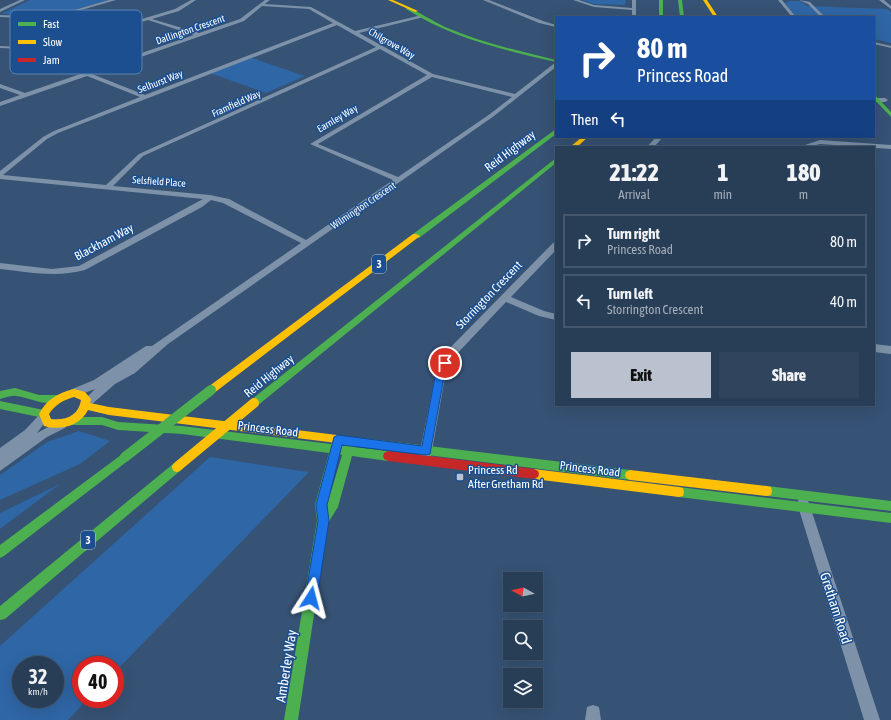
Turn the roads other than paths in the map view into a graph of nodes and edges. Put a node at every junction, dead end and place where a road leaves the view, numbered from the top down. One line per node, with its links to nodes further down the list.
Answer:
1 (23, 0): 17 (street)
2 (114, 0): 23 (street)
3 (194, 0): 35 (street)
4 (268, 0): 20 (street, Dallington Crescent)
5 (390, 0): 27 (main road)
6 (485, 0): 38 (street)
7 (575, 0): 22 (street)
8 (634, 0): 22 (street)
9 (661, 0): 29 (main road)
10 (680, 0): 30 (main road)
11 (701, 0): 31 (main road)
12 (705, 0): 32 (main road)
13 (780, 0): 33 (street)
14 (801, 0): 34 (street)
15 (881, 0): 18 (street)
16 (6, 2): 17 (street)
17 (18, 2): 24 (street)
18 (885, 3): 19 (street); 21 (street)
19 (891, 4)
20 (262, 5): 37 (street, Chilgrove Way); 40 (street, Dallington Crescent)
21 (891, 8)
22 (634, 9): 28 (street)
23 (78, 10)
24 (0, 11)
25 (0, 16): 26 (street)
26 (10, 16)
27 (420, 16): 39 (street); 47 (main road)
28 (634, 16)
29 (661, 16)
30 (682, 16)
31 (710, 16)
32 (715, 16)
33 (793, 16)
34 (822, 16)
35 (148, 19): 36 (street); 40 (street)
36 (142, 21)
37 (337, 23): 39 (street, Chilgrove Way); 54 (street, Selhurst Way)
38 (555, 26)
39 (357, 32): 44 (street, Chilgrove Way)
40 (199, 35): 46 (street, Dallington Crescent)
41 (875, 43): 45 (street)
42 (0, 47): 43 (street)
43 (10, 47)
44 (380, 47): 50 (street, Chilgrove Way); 68 (street, Framfield Way)
45 (891, 47)
46 (142, 55)
47 (555, 62)
48 (555, 63): 53 (street, Wilmington Crescent)
49 (88, 74): 52 (street, Dallington Crescent); 54 (street)
50 (431, 75): 53 (street, Chilgrove Way); 67 (street, Earnley Way)
51 (0, 86): 52 (street)
52 (25, 95): 56 (street, Dallington Crescent)
53 (516, 96): 67 (street, Wilmington Crescent)
54 (144, 97): 66 (street, Selhurst Way)
55 (878, 98): 57 (main road)
56 (0, 104)
57 (891, 115)
58 (555, 132): 96 (main road, Reid Highway / 3, bridge)
59 (584, 138): 61 (main road)
60 (659, 138): 62 (street)
61 (574, 146)
62 (651, 146)
63 (806, 146): 64 (street)
64 (891, 147)
65 (555, 161): 97 (main road, Reid Highway / 3, bridge)
66 (0, 175): 68 (street, Selsfield Place)
67 (399, 180): 70 (street, Wilmington Crescent)
68 (108, 187): 69 (street, Selsfield Place)
69 (210, 196): 70 (street, Selsfield Place); 72 (street, Blackham Way)
70 (306, 243): 75 (street, Wilmington Crescent)
71 (555, 246): 73 (street, Storrington Crescent)
72 (0, 266)
73 (505, 298): 74 (street); 90 (street, Storrington Crescent)
74 (555, 317)
75 (165, 341): 78 (street, Wilmington Crescent); 81 (street, Wilmington Crescent)
76 (875, 348): 77 (street)
77 (891, 350)
78 (74, 393): 80 (main road); 81 (main road)
79 (0, 395): 80 (main road)
80 (59, 398): 83 (main road)
81 (87, 404): 84 (main road); 85 (main road, Princess Road)
82 (0, 406): 83 (main road)
83 (44, 416): 84 (main road); 89 (street)
84 (66, 423): 87 (main road, Princess Road); 91 (street)
85 (338, 440): 86 (main road, Princess Road); 87 (main road, Amberley Way)
86 (351, 441): 88 (main road, Amberley Way); 90 (main road, Princess Road)
87 (334, 450): 88 (main road, Princess Road); 95 (main road, Amberley Way)
88 (346, 451): 90 (main road, Princess Road); 95 (main road, Amberley Way)
89 (0, 455)
90 (425, 455): 92 (main road, Princess Road); 92 (main road, Princess Road)
91 (0, 466)
92 (802, 502): 93 (main road, Princess Road); 94 (main road, Princess Road); 99 (street, Gretham Road)
93 (891, 506)
94 (891, 518)
95 (323, 521): 98 (main road, Amberley Way)
96 (0, 552)
97 (0, 614)
98 (291, 720)
99 (872, 720)

